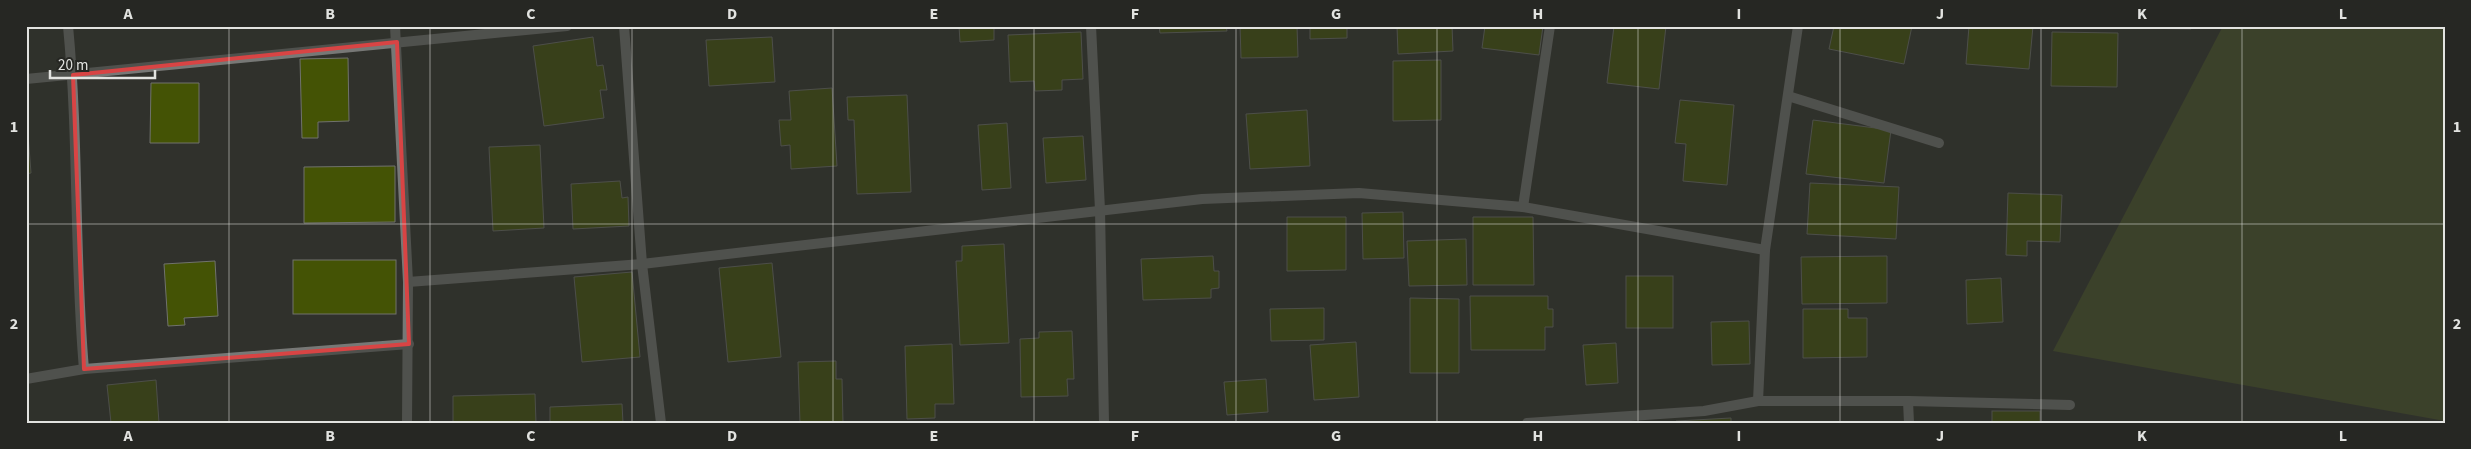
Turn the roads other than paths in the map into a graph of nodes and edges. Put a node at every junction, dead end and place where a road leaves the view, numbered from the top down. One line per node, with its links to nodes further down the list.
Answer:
1 (68, 26): 9 (street)
2 (395, 26): 8 (street)
3 (567, 26): 8 (street)
4 (624, 26): 16 (street)
5 (1091, 26): 14 (street)
6 (1550, 26): 13 (street)
7 (1798, 26): 11 (street)
8 (396, 42): 9 (street); 17 (street)
9 (73, 75): 10 (street); 19 (street)
10 (26, 79)
11 (1788, 96): 12 (street); 15 (street)
12 (1938, 143)
13 (1523, 207): 14 (street); 15 (street)
14 (1100, 210): 16 (street); 26 (street)
15 (1765, 250): 21 (street)
16 (642, 264): 17 (street); 25 (street)
17 (408, 282): 18 (street)
18 (409, 344): 19 (street); 24 (street)
19 (84, 369): 20 (street)
20 (26, 379)
21 (1758, 401): 22 (street); 27 (street)
22 (1908, 401): 23 (street); 28 (street)
23 (2070, 406)
24 (407, 423)
25 (661, 423)
26 (1104, 423)
27 (1527, 423)
28 (1909, 423)

